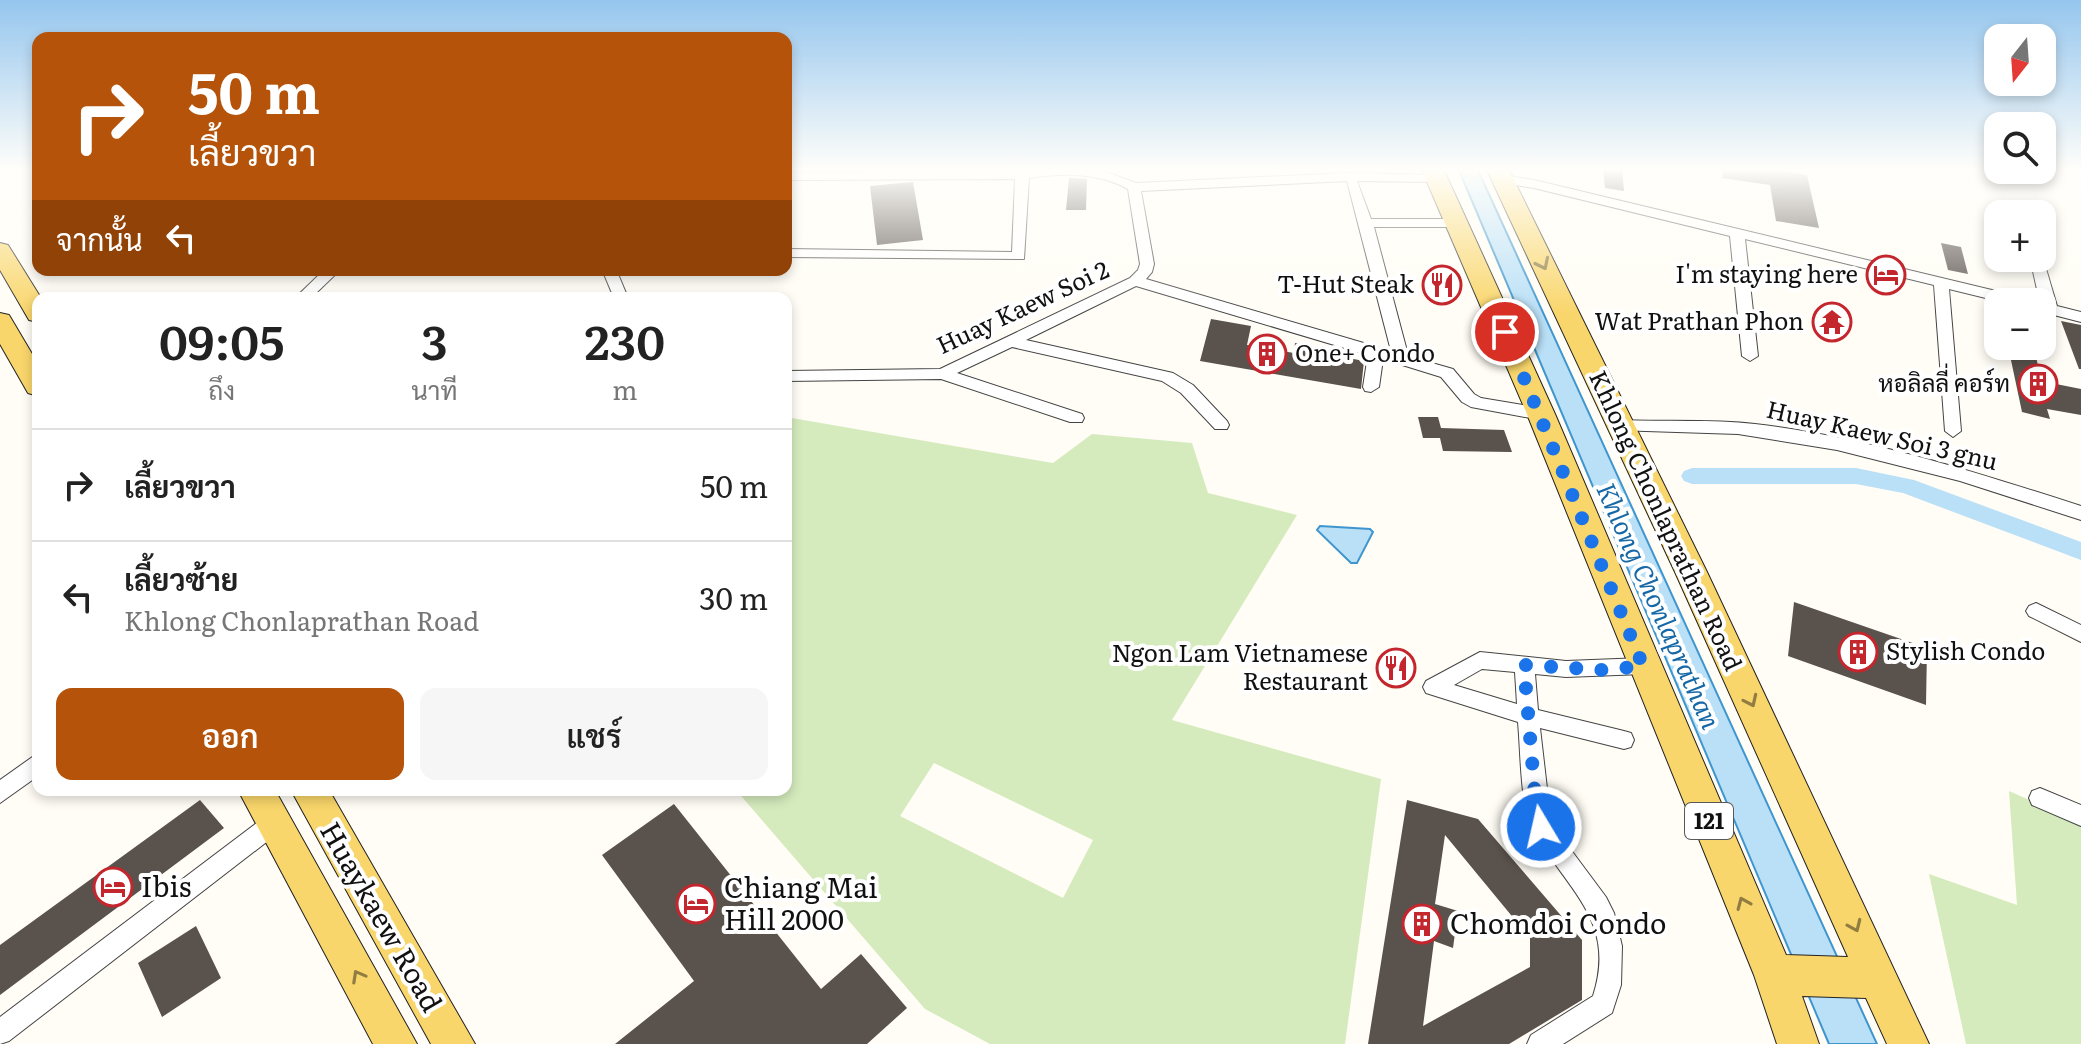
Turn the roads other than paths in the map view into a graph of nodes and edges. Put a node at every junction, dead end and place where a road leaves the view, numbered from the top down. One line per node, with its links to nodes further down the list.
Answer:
1 (1020, 217): 11 (street)
2 (1139, 217): 13 (street)
3 (1364, 217): 7 (street)
4 (1453, 217): 8 (main road, 121)
5 (1520, 217): 32 (main road, Khlong Chonlaprathan Road, one-way to 32)
6 (1668, 217): 9 (street)
7 (1366, 223): 8 (street); 22 (street)
8 (1456, 223): 29 (main road, 121)
9 (1737, 234): 14 (street); 24 (street)
10 (0, 250): 17 (main road)
11 (792, 253)
12 (326, 276): 15 (street)
13 (1135, 281): 21 (street, Huay Kaew Soi 2); 23 (street)
14 (1941, 283): 16 (street); 33 (street)
15 (309, 292)
16 (1984, 293)
17 (32, 304)
18 (2056, 311): 19 (street)
19 (2081, 317)
20 (0, 321): 27 (main road)
21 (1010, 341): 25 (street, Huay Kaew Soi 2); 31 (street)
22 (1399, 351)
23 (1376, 352): 28 (street); 29 (street)
24 (1750, 356)
25 (942, 374): 26 (street, Huay Kaew Soi 2); 30 (street)
26 (792, 376)
27 (32, 377)
28 (1371, 387)
29 (1541, 414): 38 (main road, 121)
30 (1076, 418)
31 (1221, 425)
32 (1621, 426): 34 (street, Huay Kaew Soi 3 gnu); 49 (main road, Khlong Chonlaprathan Road, one-way to 49)
33 (1953, 431)
34 (2081, 513)
35 (2036, 611): 36 (street)
36 (2081, 634)
37 (1524, 665): 38 (street); 39 (street); 39 (street)
38 (1643, 666): 48 (main road, 121, one-way to 38)
39 (1530, 717): 40 (street); 53 (street)
40 (1624, 740)
41 (32, 768): 42 (street)
42 (0, 793)
43 (304, 796): 46 (main road)
44 (312, 796): 52 (main road, Huaykaew Road)
45 (2040, 798): 47 (street)
46 (265, 807): 50 (street); 51 (main road, Huaykaew Road, one-way to 46)
47 (2081, 816)
48 (1783, 975): 49 (main road); 54 (main road, 121)
49 (1868, 977): 55 (main road)
50 (0, 1032)
51 (396, 1044)
52 (454, 1044)
53 (1540, 1044)
54 (1798, 1044)
55 (1908, 1044)

